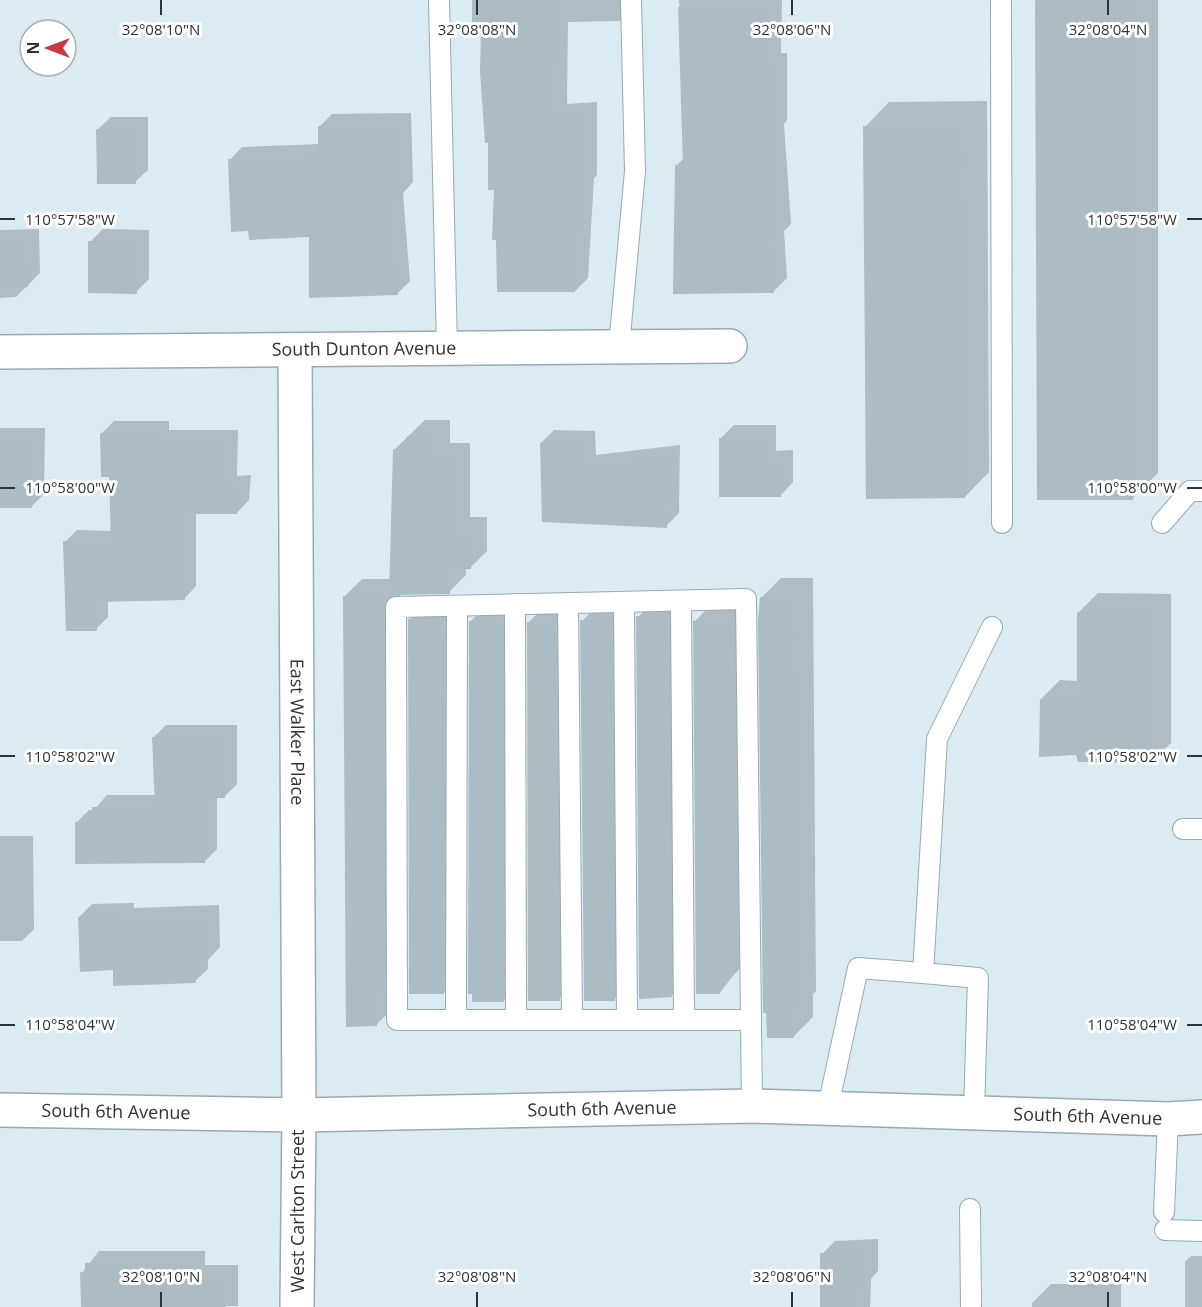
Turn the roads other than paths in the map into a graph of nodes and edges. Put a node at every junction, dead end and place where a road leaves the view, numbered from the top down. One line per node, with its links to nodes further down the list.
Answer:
1 (439, 0): 6 (lane)
2 (631, 0): 5 (lane)
3 (1000, 0): 10 (lane)
4 (730, 346): 5 (street, South Dunton Avenue)
5 (619, 347): 6 (street, South Dunton Avenue)
6 (447, 348): 7 (street, South Dunton Avenue)
7 (295, 350): 8 (street, South Dunton Avenue); 29 (street, East Walker Place)
8 (0, 352)
9 (1202, 491): 11 (lane)
10 (1002, 523)
11 (1162, 523)
12 (681, 601): 13 (lane); 23 (lane); 24 (lane)
13 (624, 602): 14 (lane); 22 (lane)
14 (568, 603): 15 (lane); 21 (lane)
15 (515, 604): 16 (lane); 20 (lane)
16 (457, 606): 19 (lane); 19 (lane)
17 (992, 627): 18 (lane)
18 (923, 973): 26 (lane); 28 (lane)
19 (456, 1020): 20 (lane)
20 (516, 1020): 21 (lane)
21 (572, 1020): 22 (lane)
22 (627, 1020): 23 (lane)
23 (684, 1020): 24 (lane)
24 (750, 1020): 25 (lane)
25 (752, 1106): 26 (street, South 6th Avenue); 29 (street, South 6th Avenue)
26 (828, 1107): 28 (street, South 6th Avenue)
27 (0, 1110): 29 (street, South 6th Avenue)
28 (974, 1113): 31 (street, South 6th Avenue)
29 (299, 1115): 34 (street, West Carlton Street)
30 (1202, 1117): 31 (street, South 6th Avenue)
31 (1168, 1119): 33 (lane)
32 (970, 1209): 35 (lane)
33 (1202, 1231)
34 (297, 1307)
35 (971, 1307)

